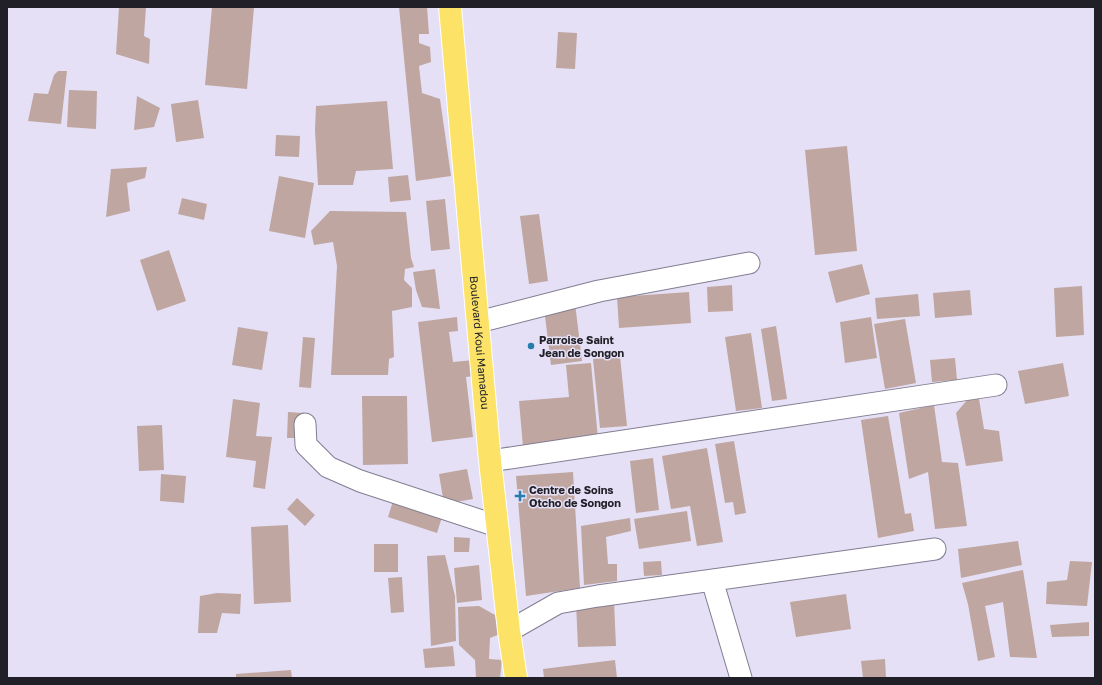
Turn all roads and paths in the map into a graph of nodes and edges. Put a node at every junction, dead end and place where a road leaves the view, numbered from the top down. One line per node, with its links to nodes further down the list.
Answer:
1 (450, 7): 3 (main road, Boulevard Koui Mamadou)
2 (749, 262): 3 (street)
3 (478, 322): 6 (main road, Boulevard Koui Mamadou)
4 (996, 385): 6 (street)
5 (305, 424): 7 (street)
6 (490, 461): 7 (main road, Boulevard Koui Mamadou)
7 (497, 526): 10 (main road, Boulevard Koui Mamadou)
8 (935, 549): 9 (street)
9 (712, 580): 10 (street); 12 (street)
10 (509, 631): 11 (main road, Boulevard Koui Mamadou)
11 (516, 678)
12 (741, 678)

